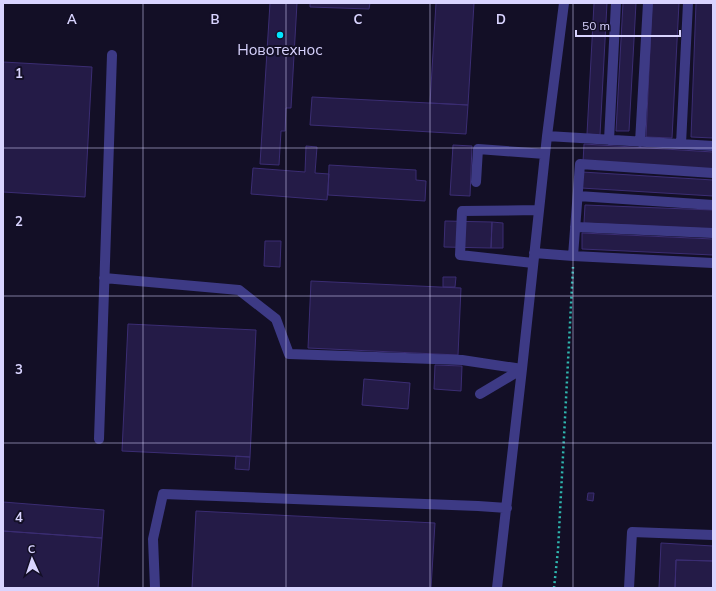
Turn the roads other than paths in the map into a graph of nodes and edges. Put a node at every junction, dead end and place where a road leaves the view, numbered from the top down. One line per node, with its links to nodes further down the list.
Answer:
1 (564, 3): 6 (street)
2 (616, 3): 7 (street)
3 (648, 3): 8 (street)
4 (688, 3): 9 (street)
5 (112, 55): 23 (street)
6 (547, 136): 7 (street); 11 (street)
7 (609, 140): 8 (street)
8 (640, 142): 9 (street)
9 (681, 144): 10 (street)
10 (713, 146)
11 (545, 154): 13 (street); 16 (street)
12 (713, 174): 14 (street)
13 (476, 182)
14 (578, 196): 15 (street); 17 (street)
15 (713, 205)
16 (539, 210): 19 (street); 22 (street)
17 (575, 227): 18 (street); 20 (street)
18 (713, 233)
19 (534, 253): 20 (street); 22 (street)
20 (573, 260): 21 (street)
21 (713, 262)
22 (533, 263): 24 (street)
23 (104, 278): 24 (street); 26 (street)
24 (522, 369): 25 (street); 27 (street)
25 (480, 394)
26 (99, 439)
27 (507, 508): 29 (street); 30 (street)
28 (713, 535): 31 (street)
29 (155, 588)
30 (497, 588)
31 (629, 588)

